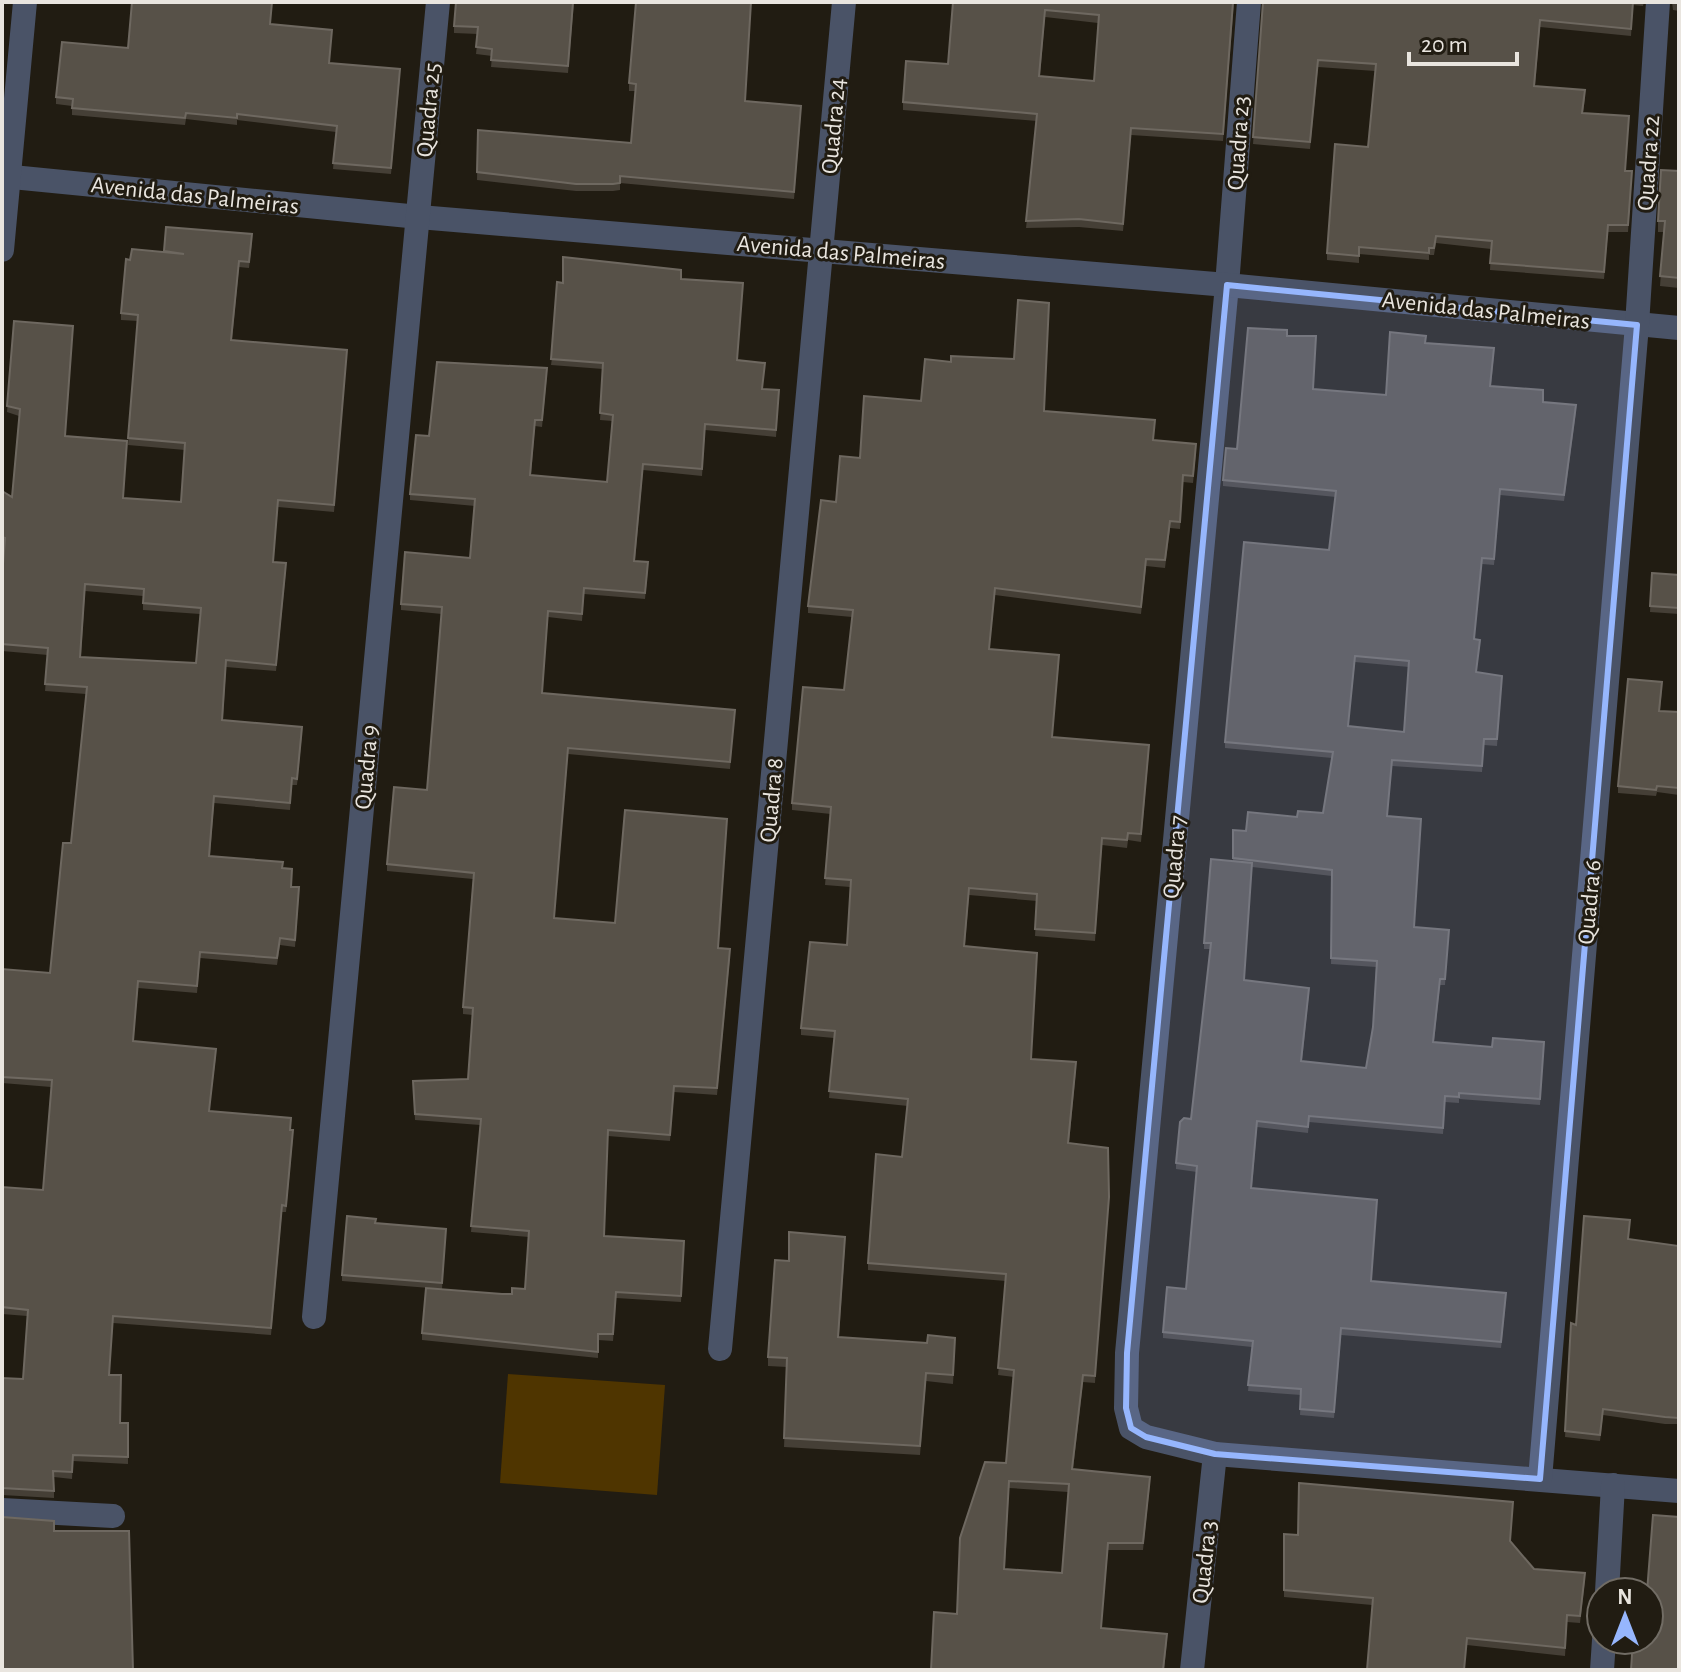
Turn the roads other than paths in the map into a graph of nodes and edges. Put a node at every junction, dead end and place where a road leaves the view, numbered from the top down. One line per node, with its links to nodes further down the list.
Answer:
1 (25, 2): 6 (street)
2 (438, 2): 7 (street, Quadra 25)
3 (844, 2): 9 (street, Quadra 24)
4 (1249, 2): 10 (street, Quadra 23)
5 (1658, 2): 11 (street, Quadra 22)
6 (6, 177): 7 (street, Avenida das Palmeiras); 8 (street)
7 (419, 217): 9 (street, Avenida das Palmeiras); 13 (street, Quadra 9)
8 (2, 250)
9 (822, 251): 10 (street, Avenida das Palmeiras); 14 (street, Quadra 8)
10 (1227, 285): 11 (street, Avenida das Palmeiras); 15 (street, Quadra 7)
11 (1637, 325): 12 (street, Avenida das Palmeiras); 16 (street, Quadra 6)
12 (1679, 328)
13 (314, 1317)
14 (720, 1349)
15 (1215, 1454): 16 (street); 22 (street, Quadra 3)
16 (1540, 1479): 17 (street)
17 (1613, 1485): 18 (street); 21 (street)
18 (1679, 1491)
19 (2, 1510): 20 (street)
20 (113, 1516)
21 (1608, 1576)
22 (1192, 1670)

